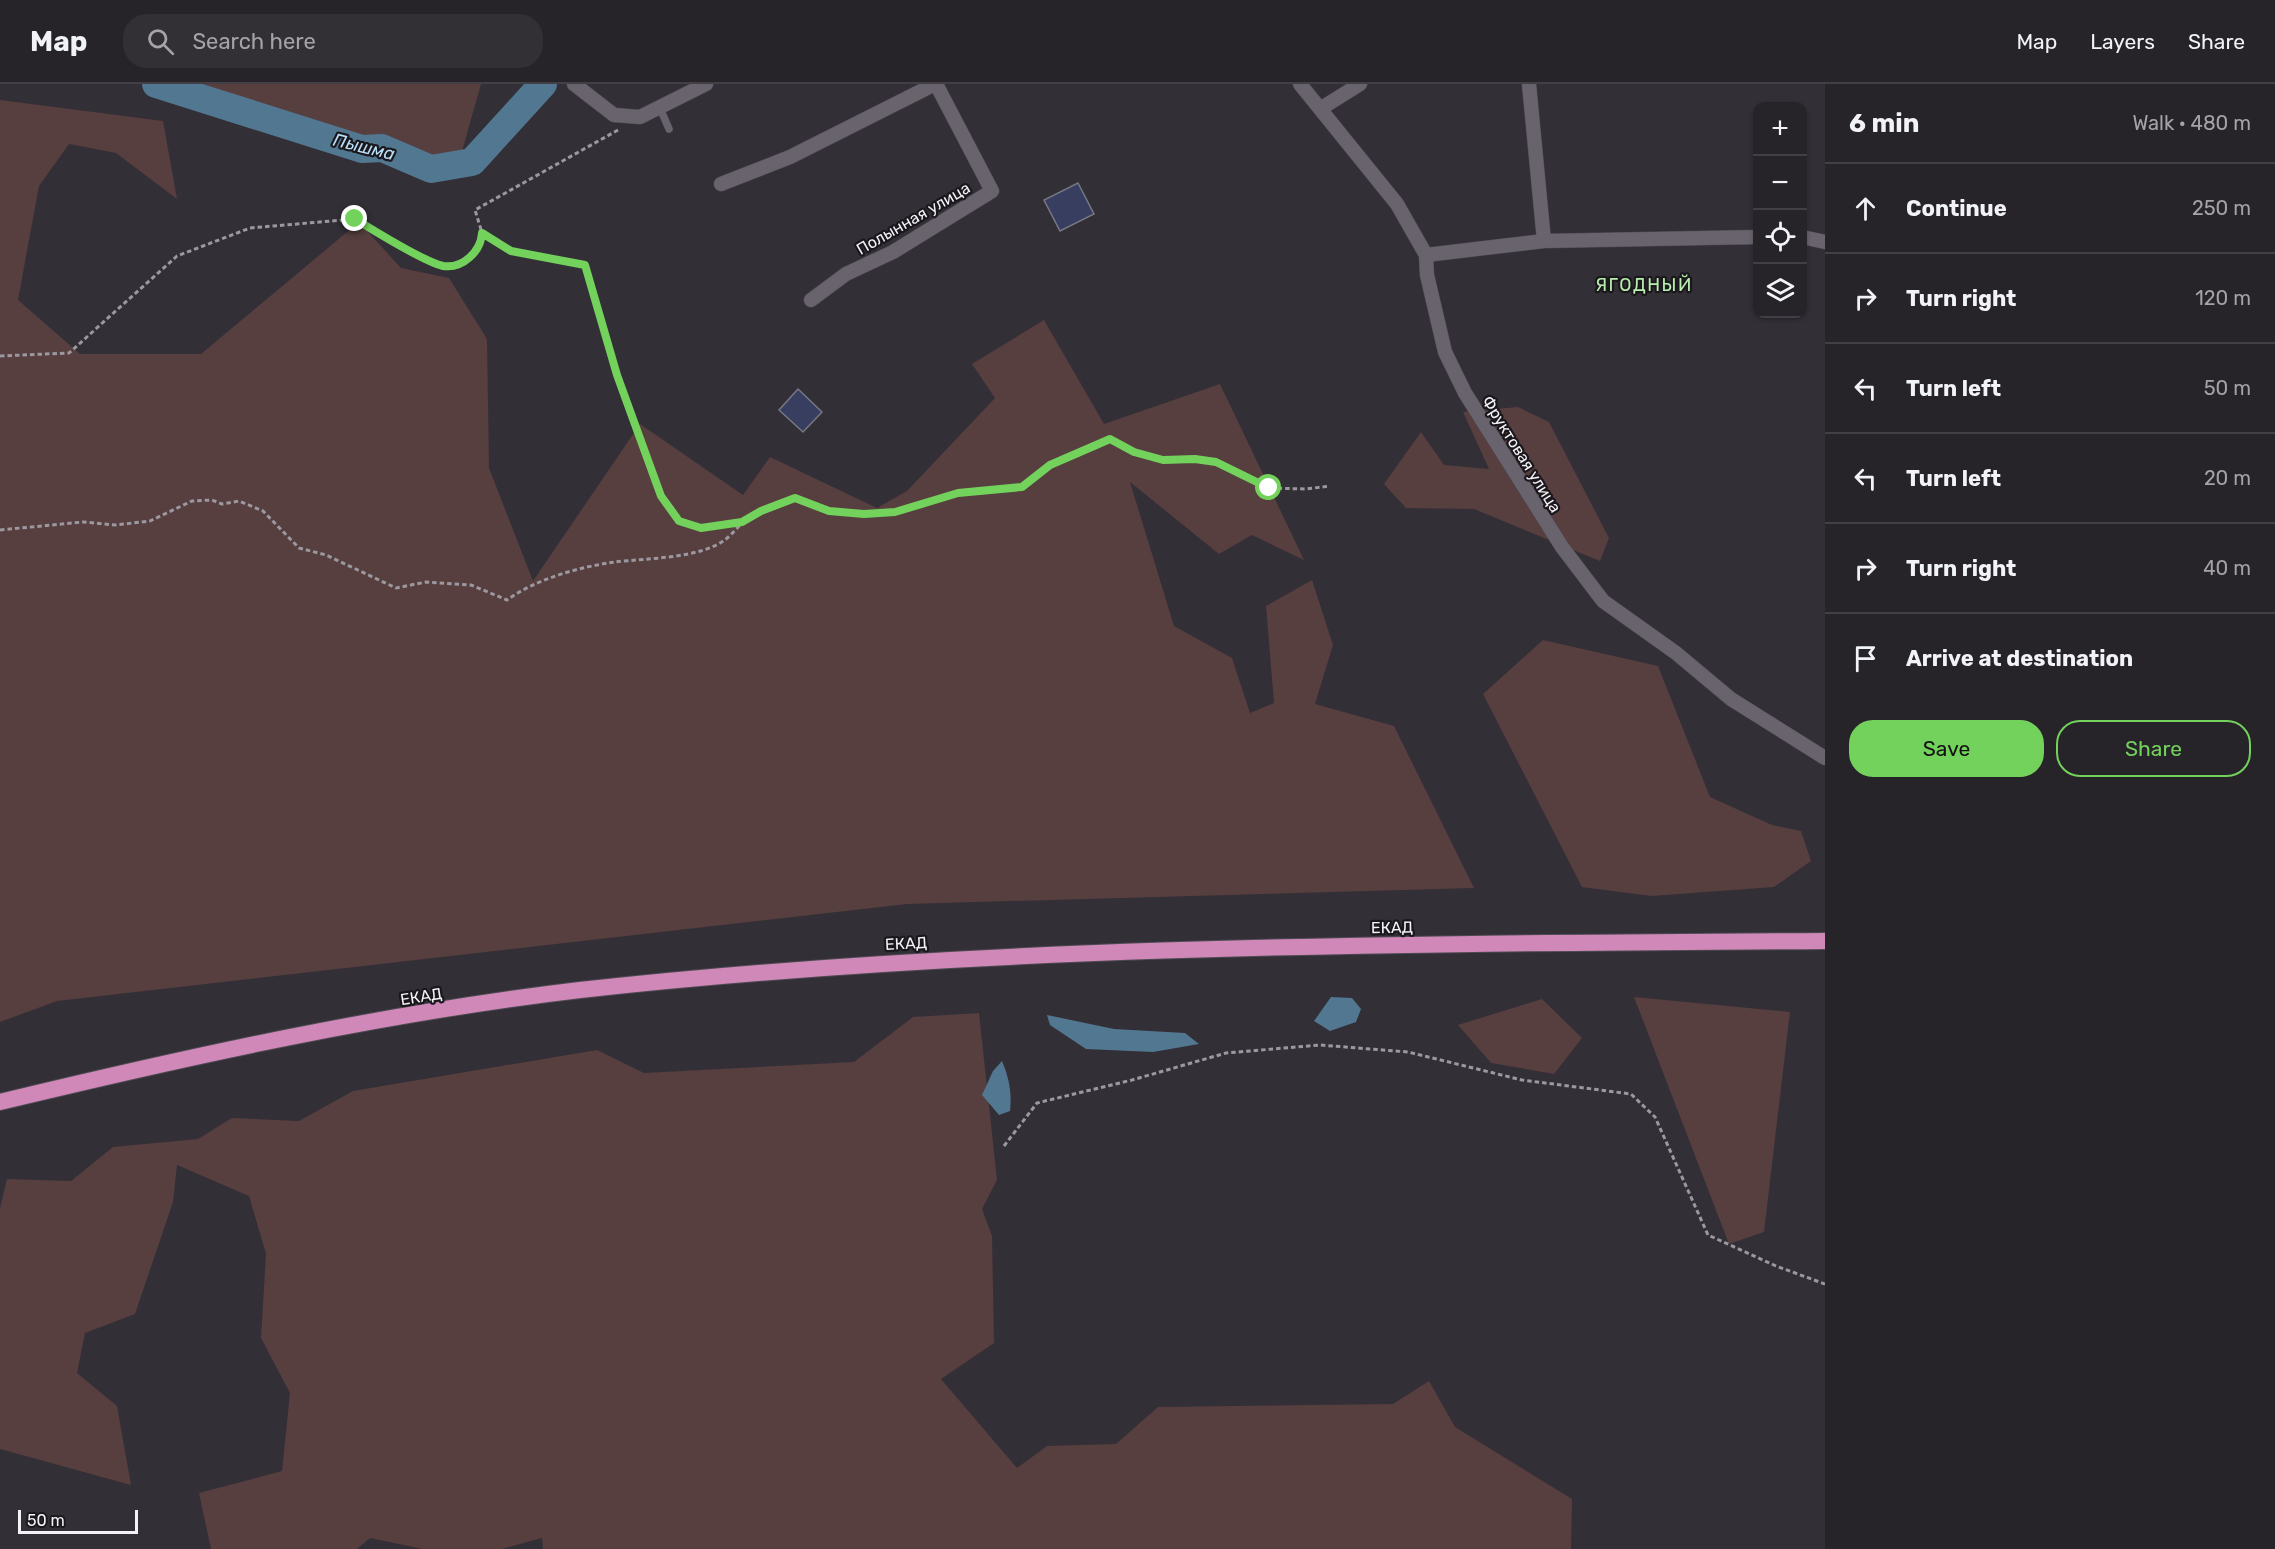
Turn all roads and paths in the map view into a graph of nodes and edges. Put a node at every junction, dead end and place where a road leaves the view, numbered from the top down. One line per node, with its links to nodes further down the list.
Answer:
1 (706, 84): 7 (street)
2 (935, 84): 11 (street); 18 (street, Полынная улица)
3 (1300, 84): 8 (street, Фруктовая улица)
4 (1360, 84): 8 (street)
5 (1528, 84): 15 (street)
6 (575, 85): 9 (street)
7 (660, 108): 9 (street); 10 (lane)
8 (1320, 109): 17 (street, Фруктовая улица)
9 (640, 117): 12 (path)
10 (669, 129)
11 (721, 184)
12 (482, 233): 19 (path); 21 (path)
13 (1753, 237): 15 (street)
14 (1807, 238): 16 (street)
15 (1544, 241): 17 (street)
16 (1825, 242)
17 (1426, 255): 23 (street, Фруктовая улица)
18 (811, 300)
19 (0, 356)
20 (1330, 486): 21 (path)
21 (742, 522): 22 (path)
22 (0, 530)
23 (1825, 758)
24 (1825, 941): 25 (highway, ЕКАД)
25 (0, 1102)
26 (1005, 1146): 27 (path)
27 (1825, 1284)

